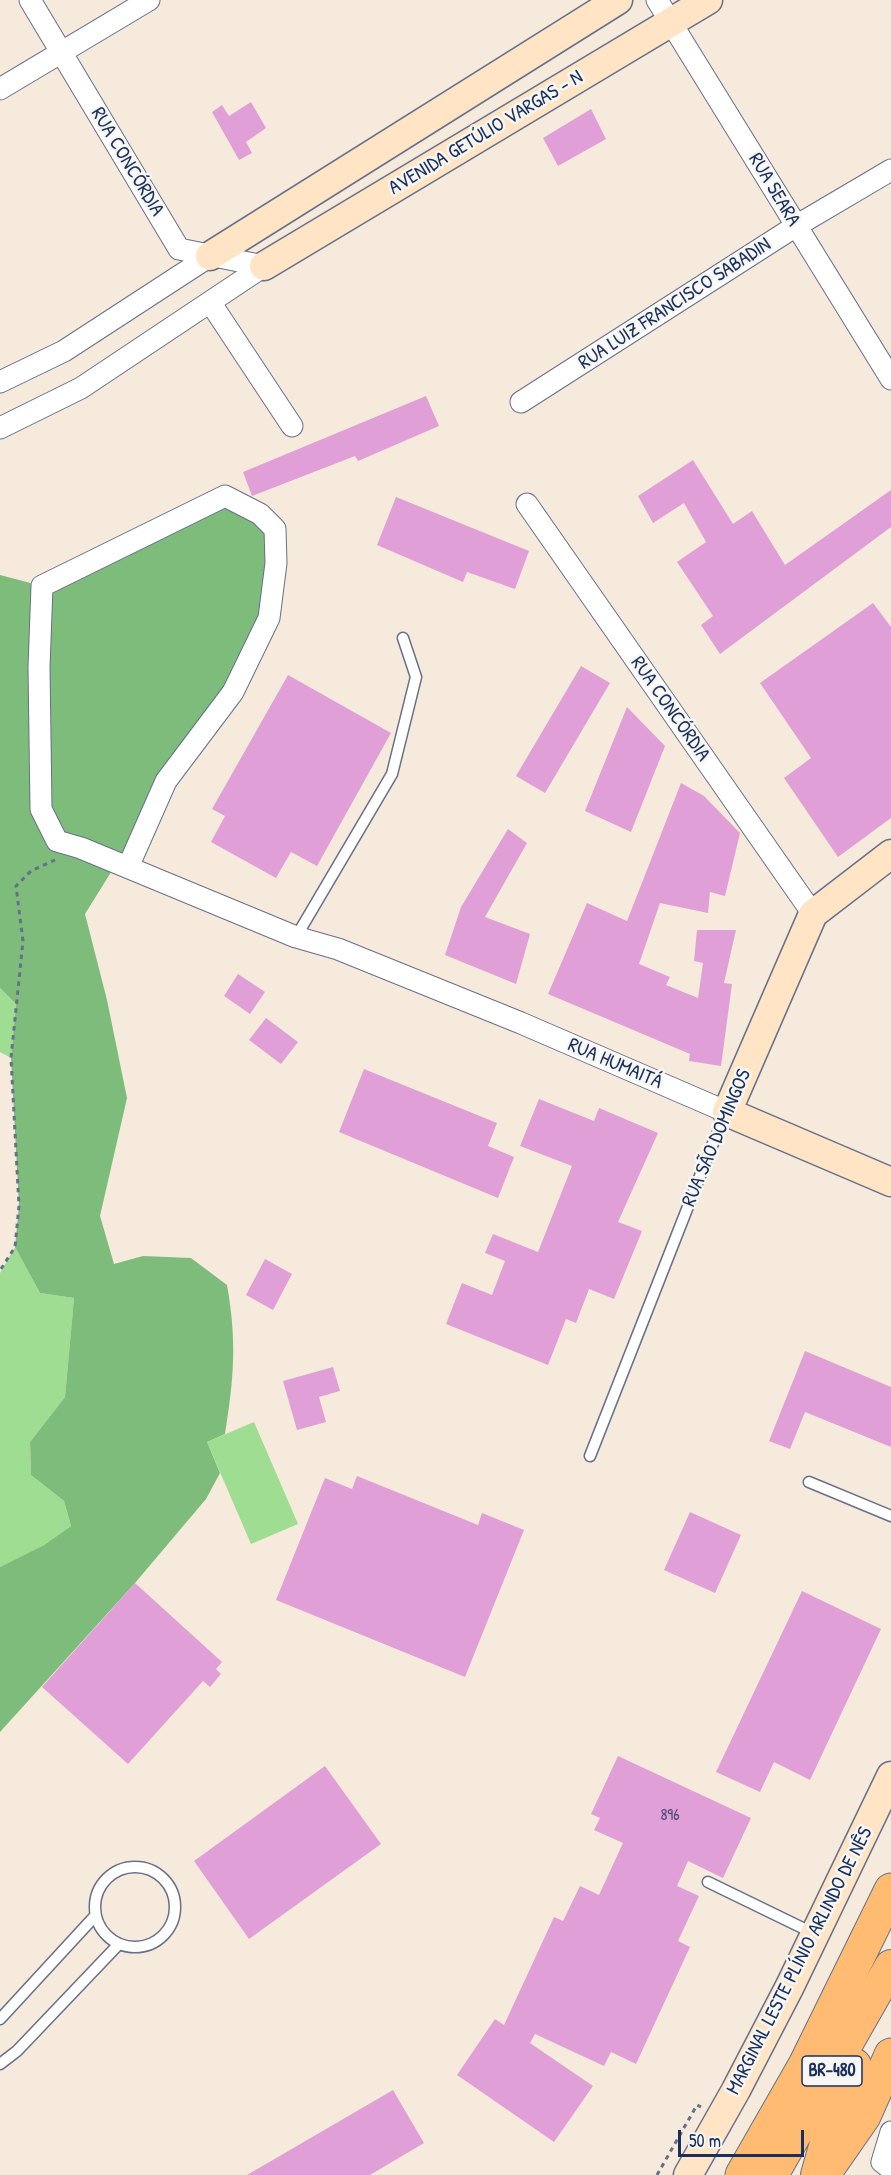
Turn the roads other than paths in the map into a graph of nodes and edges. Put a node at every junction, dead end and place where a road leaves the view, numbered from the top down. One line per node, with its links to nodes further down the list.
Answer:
1 (30, 0): 6 (street, RUA CONCÓRDIA)
2 (148, 0): 6 (street)
3 (618, 0): 10 (street, AVENIDA GETÚLIO VARGAS - N)
4 (708, 0): 5 (street, AVENIDA GETÚLIO VARGAS - N)
5 (664, 11): 9 (street, RUA SEARA); 11 (street, AVENIDA GETÚLIO VARGAS - N)
6 (61, 52): 7 (street); 10 (street, RUA CONCÓRDIA)
7 (0, 89)
8 (891, 170): 9 (street, RUA LUIZ FRANCISCO SABADIN)
9 (796, 226): 13 (street, RUA SEARA); 15 (street, RUA LUIZ FRANCISCO SABADIN)
10 (210, 256): 11 (street, RUA CONCÓRDIA); 14 (street)
11 (264, 266): 12 (street)
12 (210, 302): 16 (street); 17 (street)
13 (891, 379)
14 (0, 382)
15 (521, 402)
16 (292, 426)
17 (0, 428)
18 (527, 504): 22 (street, RUA CONCÓRDIA)
19 (403, 638): 23 (lane)
20 (891, 854): 22 (street, RUA SÃO DOMINGOS)
21 (128, 867): 21 (street, RUA HUMAITÁ); 23 (street, RUA HUMAITÁ)
22 (813, 914): 24 (street, RUA SÃO DOMINGOS)
23 (296, 937): 24 (street, RUA HUMAITÁ)
24 (727, 1112): 25 (street, RUA HUMAITÁ); 26 (lane, RUA SÃO DOMINGOS)
25 (891, 1182)
26 (590, 1456)
27 (809, 1482): 28 (lane)
28 (891, 1516)
29 (891, 1776): 33 (street, MARGINAL LESTE PLÍNIO ARLINDO DE NÊS)
30 (708, 1882): 33 (lane)
31 (891, 1890): 43 (highway, BR-480)
32 (95, 1916): 34 (lane); 34 (lane); 37 (lane)
33 (815, 1934): 42 (street, MARGINAL LESTE PLÍNIO ARLINDO DE NÊS)
34 (119, 1944): 39 (lane)
35 (891, 1966): 44 (main road, BR-480)
36 (891, 1979): 45 (main road)
37 (0, 2019)
38 (891, 2055): 46 (highway)
39 (0, 2064)
40 (891, 2132): 41 (street)
41 (886, 2165)
42 (688, 2175)
43 (742, 2175)
44 (772, 2175)
45 (817, 2175)
46 (823, 2175)

